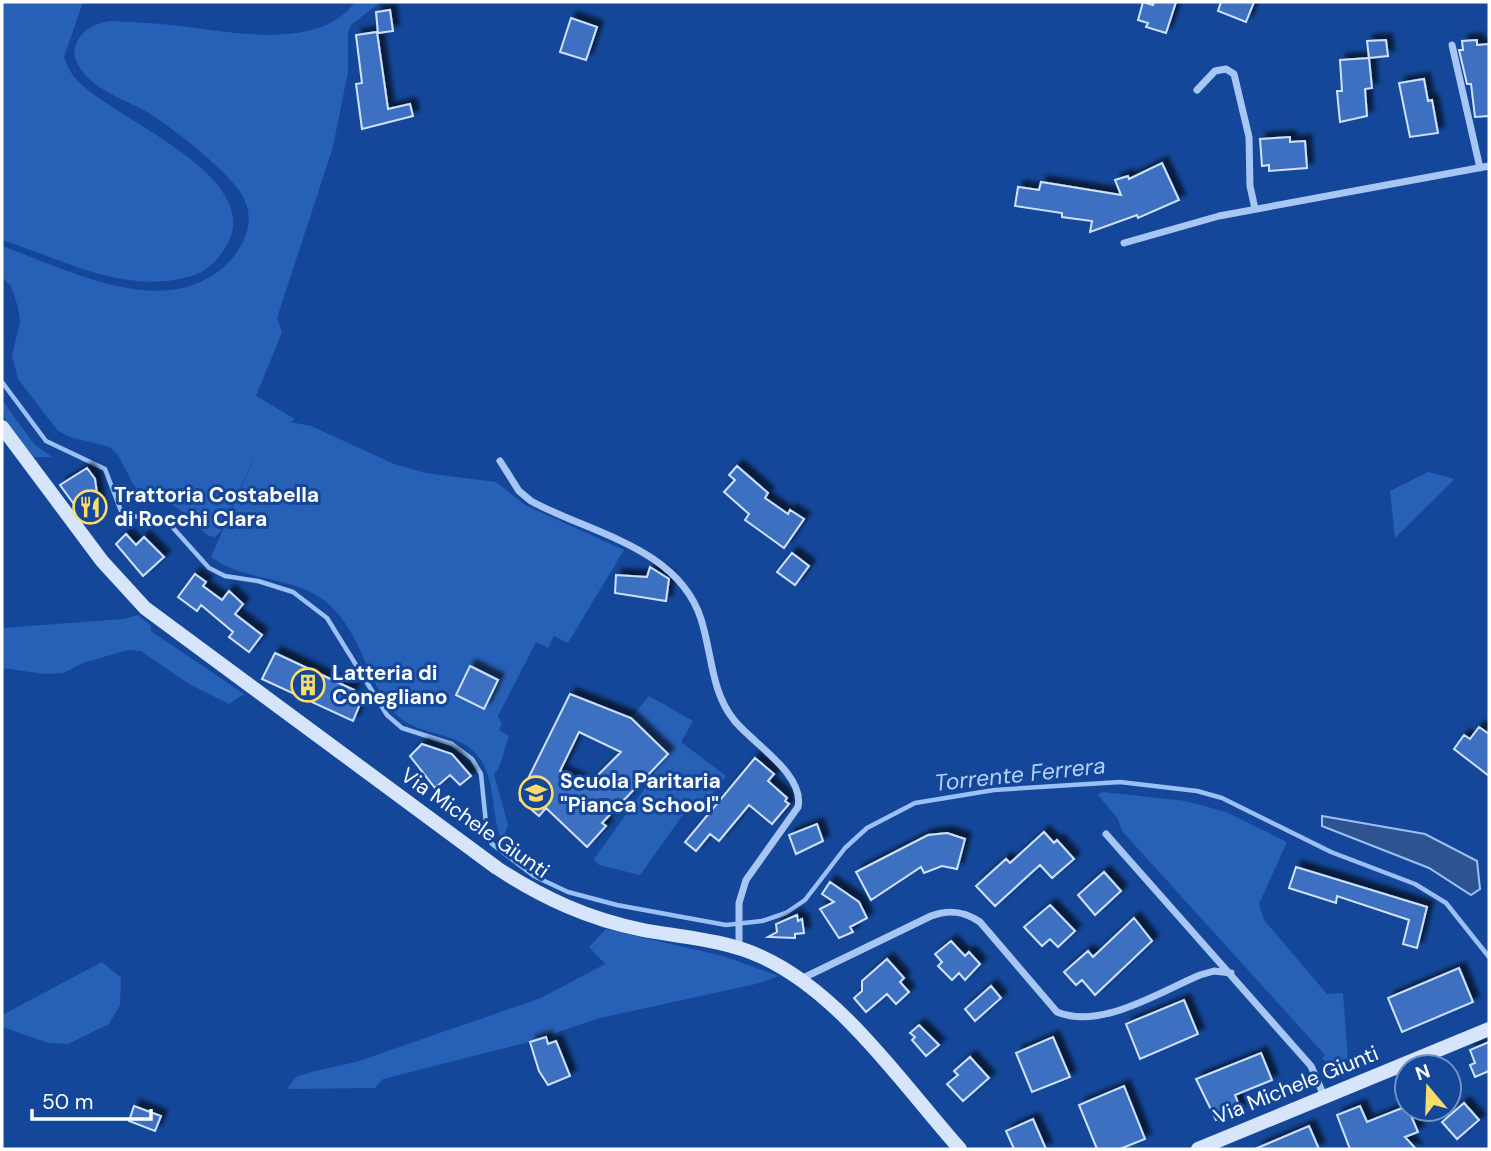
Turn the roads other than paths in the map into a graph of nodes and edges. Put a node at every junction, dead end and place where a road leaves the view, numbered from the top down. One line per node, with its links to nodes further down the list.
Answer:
1 (1452, 45): 4 (street)
2 (1197, 90): 5 (street)
3 (1489, 166): 4 (street)
4 (1480, 167): 5 (street)
5 (1255, 209): 6 (street)
6 (1124, 243)
7 (2, 427): 10 (street, Via Michele Giunti)
8 (500, 461): 10 (street)
9 (1106, 834): 11 (street)
10 (739, 941): 12 (street, Via Michele Giunti)
11 (1231, 973): 12 (street); 14 (street)
12 (801, 978): 15 (street, Via Michele Giunti)
13 (1489, 1029): 14 (street, Via Michele Giunti)
14 (1324, 1096): 16 (street, Via Michele Giunti)
15 (960, 1149)
16 (1198, 1149)

